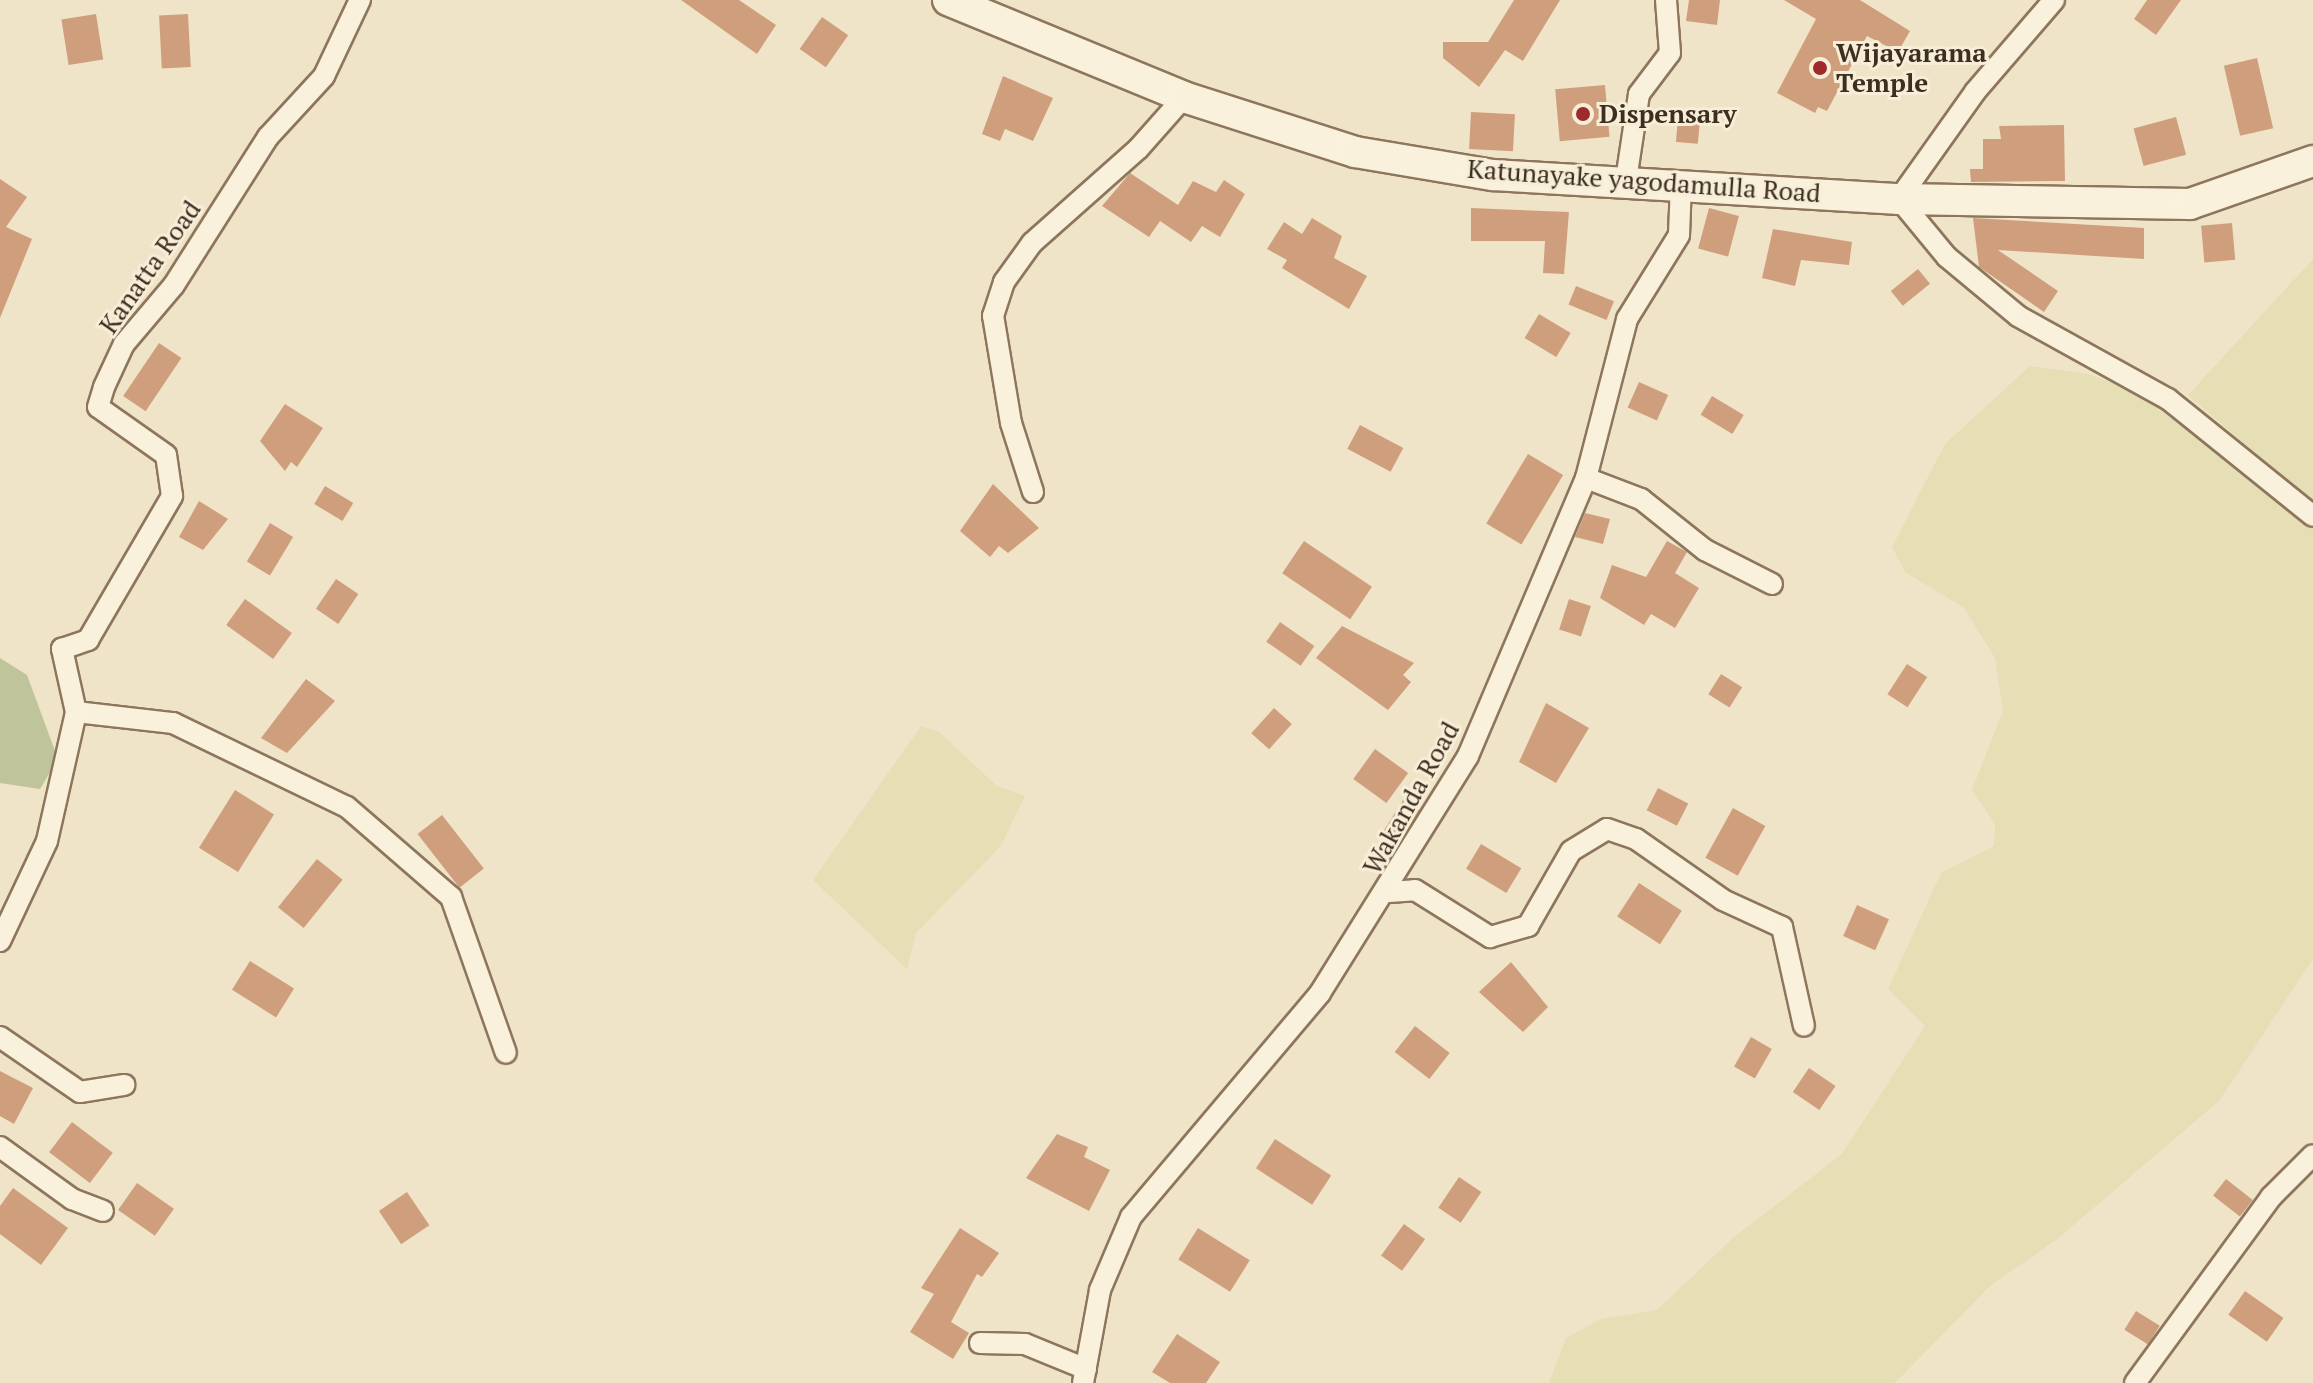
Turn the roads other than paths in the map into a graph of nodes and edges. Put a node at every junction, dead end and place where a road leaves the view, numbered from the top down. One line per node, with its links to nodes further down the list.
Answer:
1 (360, 0): 14 (street, Kanatta Road)
2 (948, 0): 5 (main road, Katunayake yagodamulla Road)
3 (1666, 0): 7 (street)
4 (2054, 0): 9 (street)
5 (1184, 97): 7 (main road, Katunayake yagodamulla Road); 11 (street)
6 (2313, 161): 9 (main road, Katunayake yagodamulla Road)
7 (1626, 180): 8 (main road, Katunayake yagodamulla Road)
8 (1681, 182): 9 (main road, Katunayake yagodamulla Road); 10 (street, Wakanda Road)
9 (1899, 199): 12 (street)
10 (1586, 478): 13 (street); 15 (street, Wakanda Road)
11 (1033, 492)
12 (2313, 516)
13 (1772, 584)
14 (76, 712): 16 (street, Kanatta Road); 19 (street)
15 (1389, 892): 17 (street); 25 (street, Wakanda Road)
16 (0, 941)
17 (1804, 1026)
18 (0, 1037): 20 (street)
19 (506, 1053)
20 (124, 1085)
21 (0, 1147): 23 (street)
22 (2313, 1155): 26 (street)
23 (103, 1211)
24 (980, 1343): 25 (street)
25 (1085, 1376)
26 (2135, 1383)

